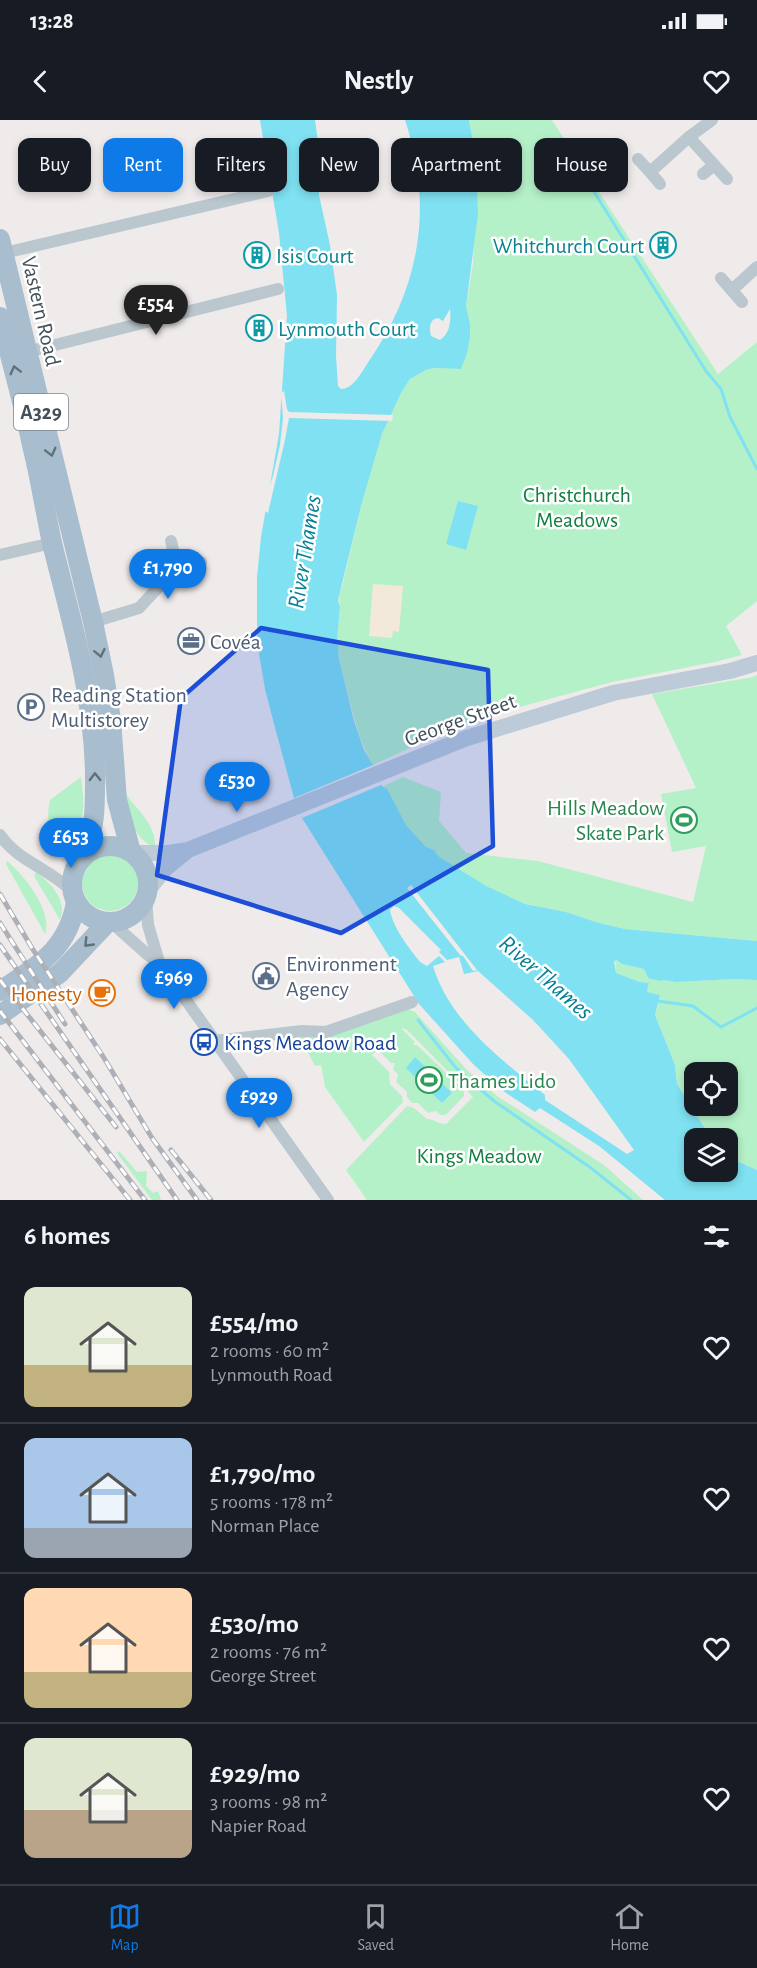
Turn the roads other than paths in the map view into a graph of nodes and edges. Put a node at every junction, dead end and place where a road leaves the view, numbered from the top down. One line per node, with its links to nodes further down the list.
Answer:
1 (712, 120): 2 (street)
2 (689, 137): 4 (street); 5 (street)
3 (638, 159): 5 (street)
4 (714, 165): 6 (street); 7 (street)
5 (650, 172): 8 (street)
6 (703, 174)
7 (727, 179)
8 (660, 184)
9 (263, 192): 10 (street)
10 (2, 246): 17 (main road, Vastern Road / A329)
11 (757, 267): 14 (street)
12 (721, 278): 14 (street)
13 (278, 289): 17 (street)
14 (732, 290): 15 (street)
15 (742, 302)
16 (0, 317): 19 (main road, Vastern Road / A329, one-way to 16)
17 (27, 352): 23 (main road, Vastern Road / A329, one-way to 23)
18 (171, 541): 22 (street)
19 (52, 543): 20 (street); 28 (main road, Vastern Road / A329, one-way to 19)
20 (0, 555)
21 (201, 562): 22 (street)
22 (177, 567): 23 (street)
23 (93, 622): 27 (main road, Vastern Road / A329, one-way to 27)
24 (757, 663): 26 (main road, George Street)
25 (0, 835): 30 (street)
26 (188, 850): 27 (main road, George Street); 29 (main road, George Street)
27 (132, 853): 28 (main road); 29 (main road)
28 (84, 855): 30 (main road)
29 (147, 894): 31 (main road); 32 (street)
30 (74, 896): 31 (main road); 33 (main road)
31 (110, 922): 32 (street); 35 (main road, one-way to 35)
32 (159, 962): 36 (street)
33 (0, 991)
34 (412, 1002): 36 (street)
35 (0, 1015)
36 (214, 1041): 37 (street)
37 (328, 1200)

